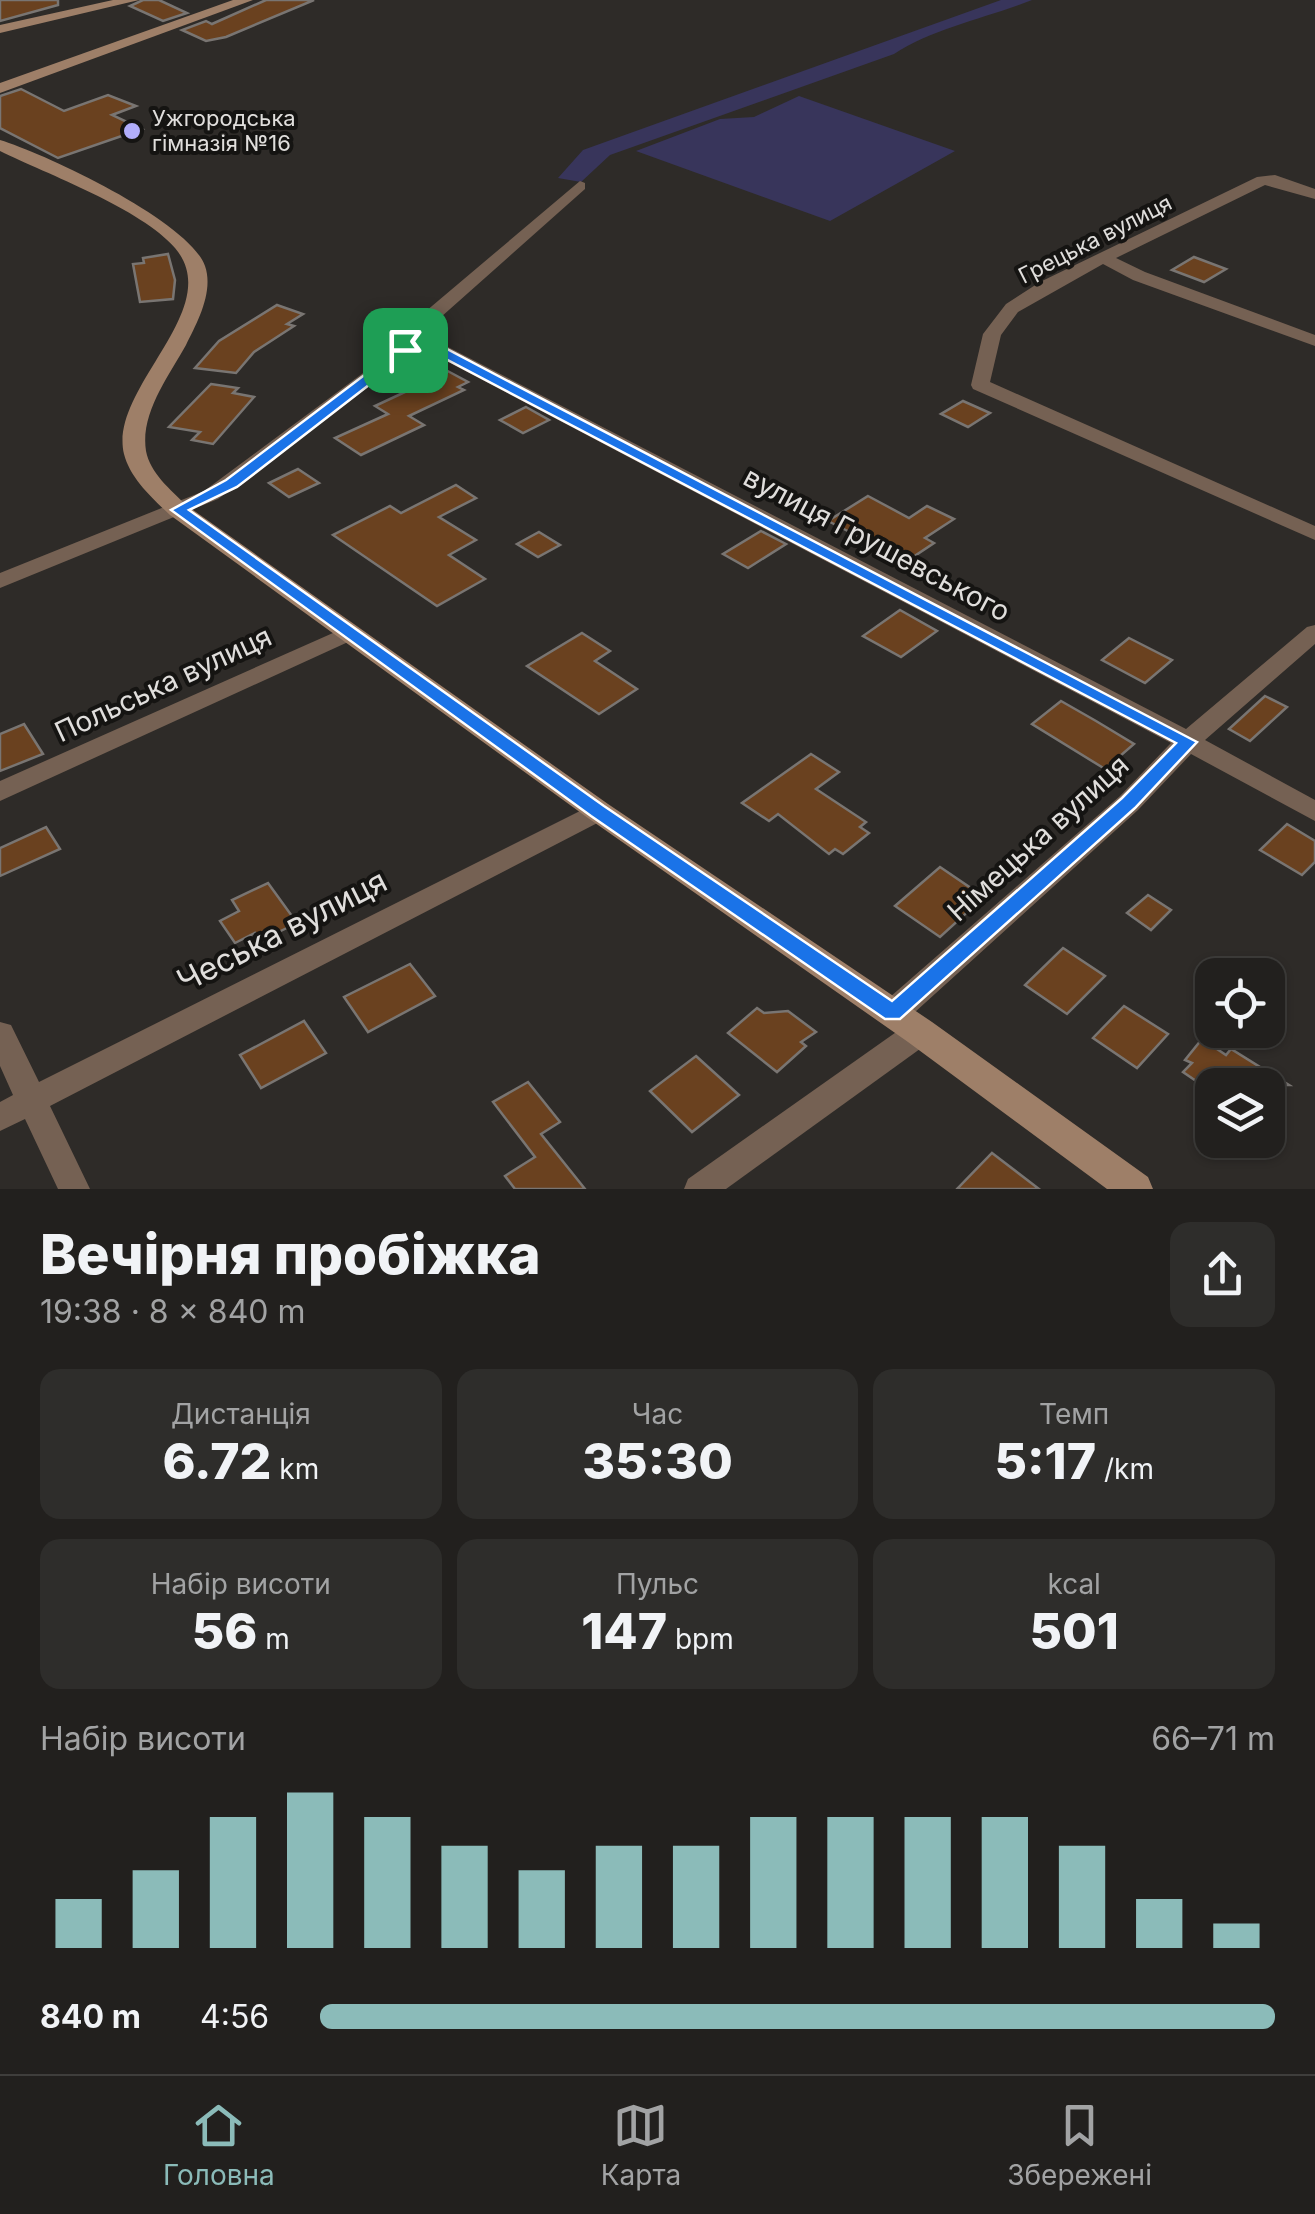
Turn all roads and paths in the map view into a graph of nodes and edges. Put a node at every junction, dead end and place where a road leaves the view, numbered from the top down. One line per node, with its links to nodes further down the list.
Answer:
1 (246, 0): 3 (street)
2 (138, 11): 3 (street); 4 (street)
3 (168, 25): 5 (street)
4 (0, 29)
5 (0, 88)
6 (0, 146): 12 (street)
7 (580, 186): 11 (street)
8 (1315, 194): 9 (street, Грецька вулиця)
9 (1105, 260): 10 (street); 13 (street, Грецька вулиця)
10 (1315, 341)
11 (405, 350): 12 (street); 17 (street, вулиця Грушевського)
12 (178, 510): 14 (street); 15 (street)
13 (1315, 534)
14 (0, 580)
15 (351, 632): 18 (street, Польська вулиця); 19 (street)
16 (1315, 632): 17 (street, Німецька вулиця)
17 (1188, 742): 20 (street, вулиця Грушевського); 21 (street, Німецька вулиця)
18 (0, 792)
19 (598, 811): 21 (street); 24 (street, Чеська вулиця)
20 (1315, 812)
21 (892, 1012): 22 (street)
22 (920, 1032): 27 (street); 28 (street)
23 (0, 1034): 24 (street)
24 (32, 1100): 25 (street, Чеська вулиця); 26 (street)
25 (0, 1117)
26 (74, 1189)
27 (700, 1189)
28 (1134, 1189)

